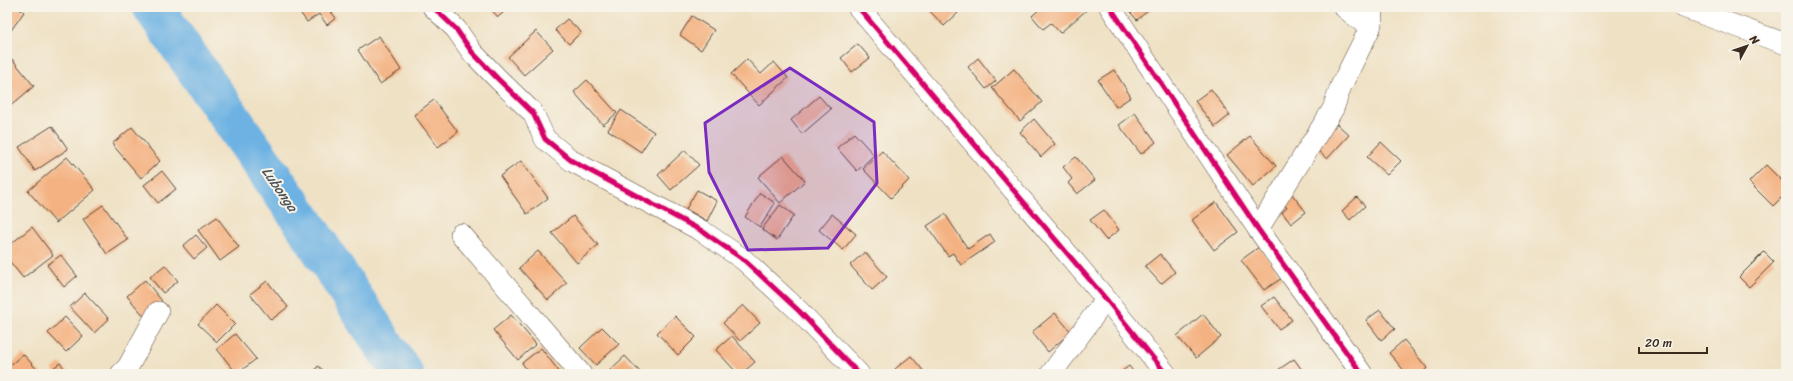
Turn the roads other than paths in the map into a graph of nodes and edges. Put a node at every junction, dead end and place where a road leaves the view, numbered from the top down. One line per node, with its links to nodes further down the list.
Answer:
1 (433, 7): 15 (street)
2 (858, 7): 11 (street)
3 (1110, 7): 9 (street)
4 (1344, 7): 7 (street)
5 (1371, 7): 7 (street)
6 (1683, 7): 8 (street)
7 (1370, 28): 9 (street)
8 (1786, 44)
9 (1258, 229): 18 (street)
10 (461, 234): 14 (street)
11 (1106, 299): 16 (street); 17 (street)
12 (158, 312): 13 (street)
13 (121, 374)
14 (581, 374)
15 (859, 374)
16 (1051, 374)
17 (1166, 374)
18 (1362, 374)

